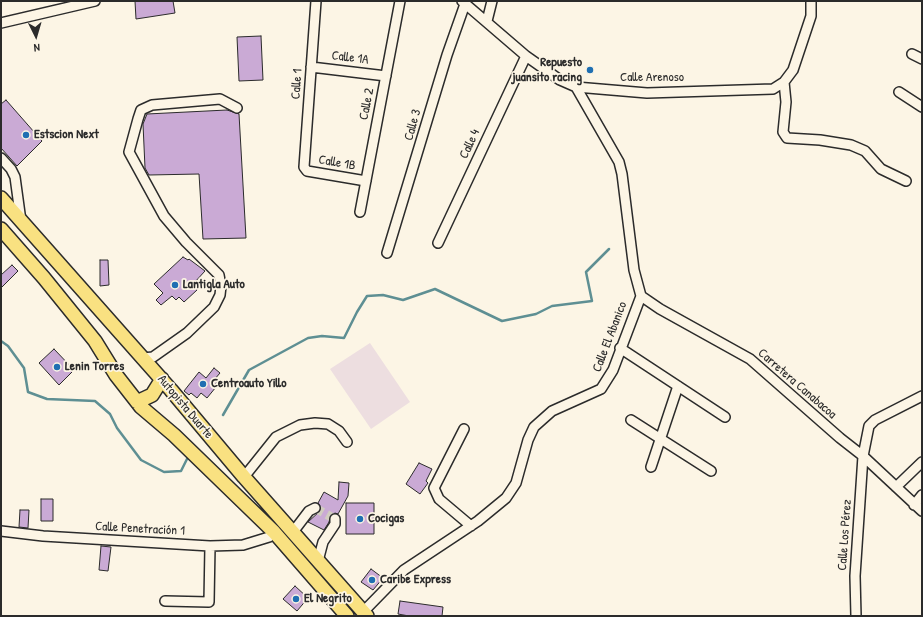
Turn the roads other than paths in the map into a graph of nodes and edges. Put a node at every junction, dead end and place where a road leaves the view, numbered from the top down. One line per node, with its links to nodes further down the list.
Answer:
1 (95, 1): 8 (street)
2 (316, 1): 12 (street, Calle 1)
3 (400, 1): 13 (street, Calle 2)
4 (492, 1): 7 (street)
5 (811, 1): 14 (street)
6 (464, 3): 7 (street, Calle Arenoso); 28 (street, Calle 3)
7 (487, 22): 10 (street, Calle Arenoso)
8 (1, 23)
9 (912, 54): 11 (street)
10 (526, 56): 15 (street, Calle Arenoso); 27 (street, Calle 4)
11 (922, 58)
12 (311, 67): 13 (street, Calle 1A); 20 (street, Calle 1)
13 (386, 76): 21 (street, Calle 2)
14 (784, 82): 15 (street, Calle Arenoso); 22 (street)
15 (576, 87): 29 (street, Calle El Abanico)
16 (898, 92): 17 (street)
17 (922, 107)
18 (237, 108): 31 (street)
19 (1, 158): 25 (street)
20 (305, 170): 21 (street, Calle 1B)
21 (366, 181): 24 (street, Calle 2)
22 (906, 181)
23 (1, 198): 25 (highway, Autopista Duarte)
24 (360, 212)
25 (22, 222): 31 (highway, Autopista Duarte)
26 (1, 229): 36 (highway, Autopista Duarte)
27 (438, 243)
28 (387, 253)
29 (641, 296): 30 (street, Calle El Abanico); 42 (street, Carretera Canabacoa)
30 (620, 348): 33 (street); 53 (street, Calle El Abanico)
31 (143, 358): 32 (highway, Autopista Duarte)
32 (162, 379): 34 (highway, Autopista Duarte); 36 (highway)
33 (678, 386): 37 (street); 40 (street)
34 (171, 390): 36 (highway); 46 (highway, Autopista Duarte)
35 (922, 396): 42 (street, Calle Los Pérez)
36 (141, 406): 55 (highway, Autopista Duarte)
37 (725, 417)
38 (630, 420): 40 (street)
39 (464, 429): 53 (street)
40 (660, 439): 44 (street); 45 (street)
41 (347, 442): 46 (street)
42 (864, 456): 47 (street, Carretera Canabacoa); 62 (street, Calle Los Pérez)
43 (922, 462): 47 (street)
44 (651, 467)
45 (711, 471)
46 (244, 477): 56 (highway, Autopista Duarte)
47 (896, 487): 49 (street, Carretera Canabacoa)
48 (922, 495): 49 (street)
49 (914, 505): 51 (street, Carretera Canabacoa)
50 (315, 508): 56 (street)
51 (922, 511)
52 (335, 519): 58 (street)
53 (471, 526): 60 (street, Calle El Abanico)
54 (1, 531): 57 (street, Calle Penetración 1)
55 (274, 532): 57 (street, Calle Penetración 1); 61 (highway, Autopista Duarte)
56 (293, 532): 58 (highway, Autopista Duarte)
57 (210, 546): 59 (street)
58 (318, 561): 60 (highway, Autopista Duarte)
59 (165, 601)
60 (365, 614)
61 (347, 616)
62 (856, 616)

